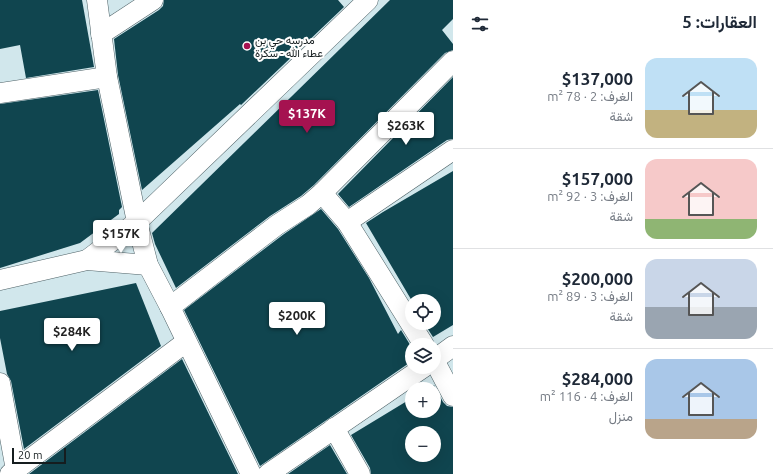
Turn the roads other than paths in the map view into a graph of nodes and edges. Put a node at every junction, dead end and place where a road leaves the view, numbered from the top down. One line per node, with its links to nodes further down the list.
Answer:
1 (96, 0): 4 (street)
2 (153, 0): 4 (street)
3 (368, 0): 10 (street)
4 (102, 34): 6 (street)
5 (453, 61): 9 (street)
6 (107, 77): 7 (street); 10 (street)
7 (0, 93)
8 (453, 150): 11 (street)
9 (322, 193): 11 (street); 15 (street)
10 (137, 222): 12 (street); 13 (street)
11 (347, 222): 16 (street)
12 (87, 260): 13 (street); 14 (street)
13 (148, 265): 15 (street)
14 (0, 280)
15 (170, 307): 17 (street)
16 (420, 338)
17 (186, 342): 25 (street); 26 (street)
18 (453, 346): 19 (street)
19 (441, 355)
20 (441, 373): 23 (street)
21 (414, 374): 24 (street)
22 (0, 383): 25 (street)
23 (453, 396)
24 (334, 428): 27 (street); 28 (street)
25 (13, 472)
26 (251, 474)
27 (268, 474)
28 (360, 474)

